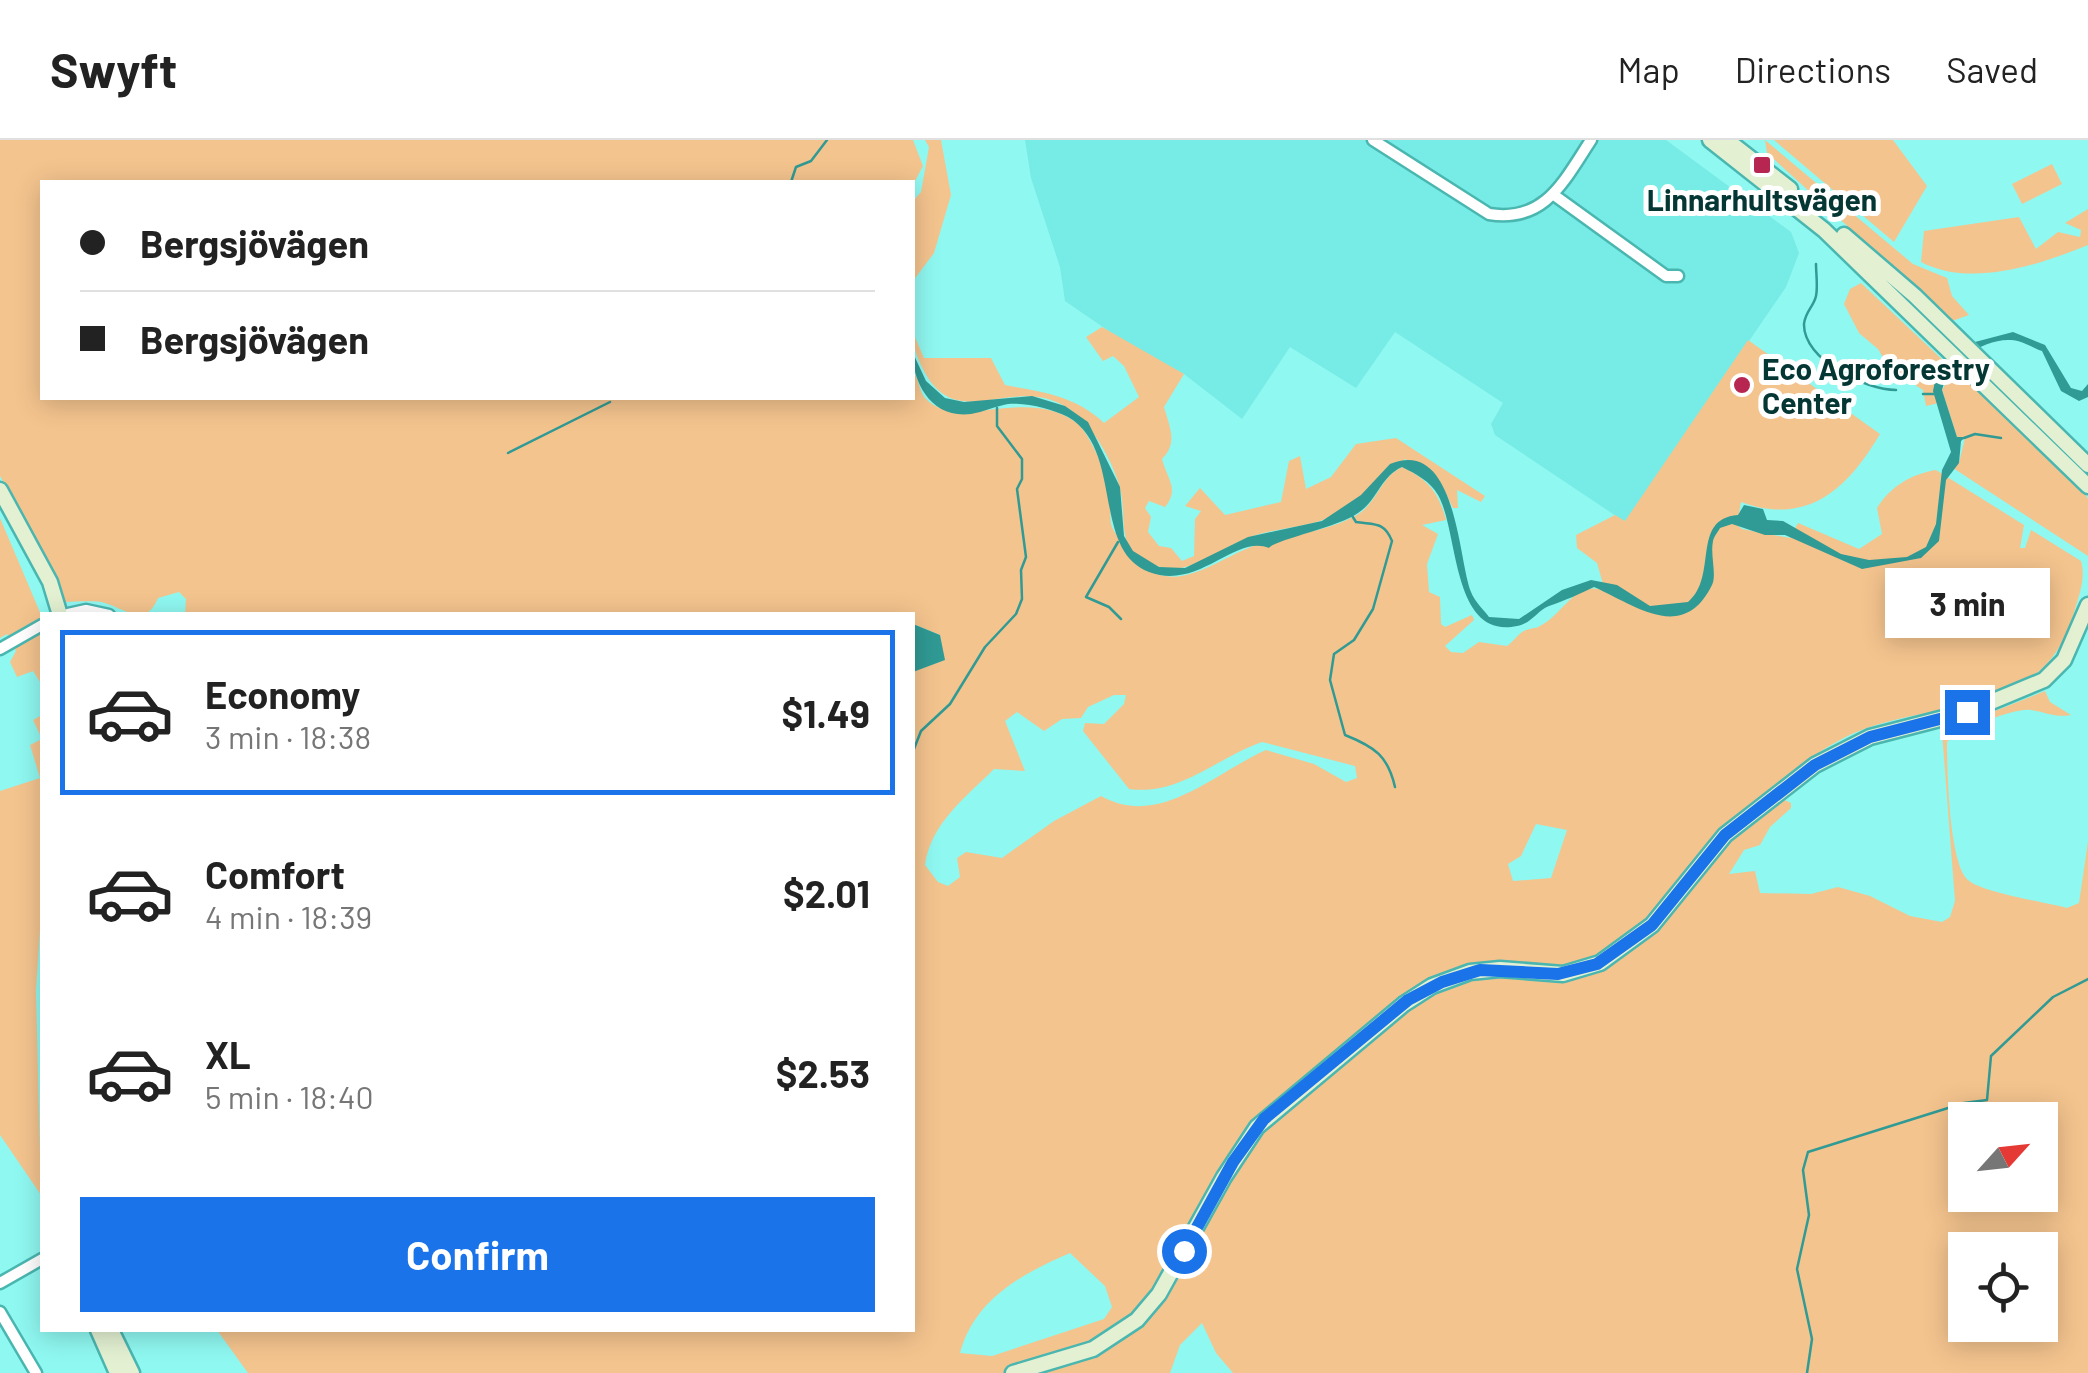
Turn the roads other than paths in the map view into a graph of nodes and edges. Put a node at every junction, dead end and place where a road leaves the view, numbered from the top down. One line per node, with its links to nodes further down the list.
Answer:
1 (1373, 140): 5 (street)
2 (1591, 140): 5 (street)
3 (1710, 140): 7 (main road)
4 (1727, 140): 7 (main road)
5 (1554, 195): 6 (street)
6 (1678, 276)
7 (1912, 303): 8 (main road)
8 (2007, 396): 9 (main road); 12 (main road)
9 (2041, 422): 10 (main road); 11 (main road)
10 (2088, 455)
11 (2088, 465)
12 (2088, 486)
13 (0, 490): 14 (main road)
14 (40, 566): 16 (main road); 17 (main road)
15 (2088, 605): 21 (main road)
16 (49, 612)
17 (59, 612)
18 (40, 627): 20 (street)
19 (2088, 627): 21 (main road)
20 (0, 648)
21 (2056, 670): 30 (main road)
22 (40, 1260): 23 (street)
23 (0, 1283)
24 (0, 1312): 27 (street)
25 (99, 1332): 28 (main road)
26 (113, 1332): 29 (main road)
27 (36, 1373)
28 (118, 1373)
29 (132, 1373)
30 (1013, 1373)

